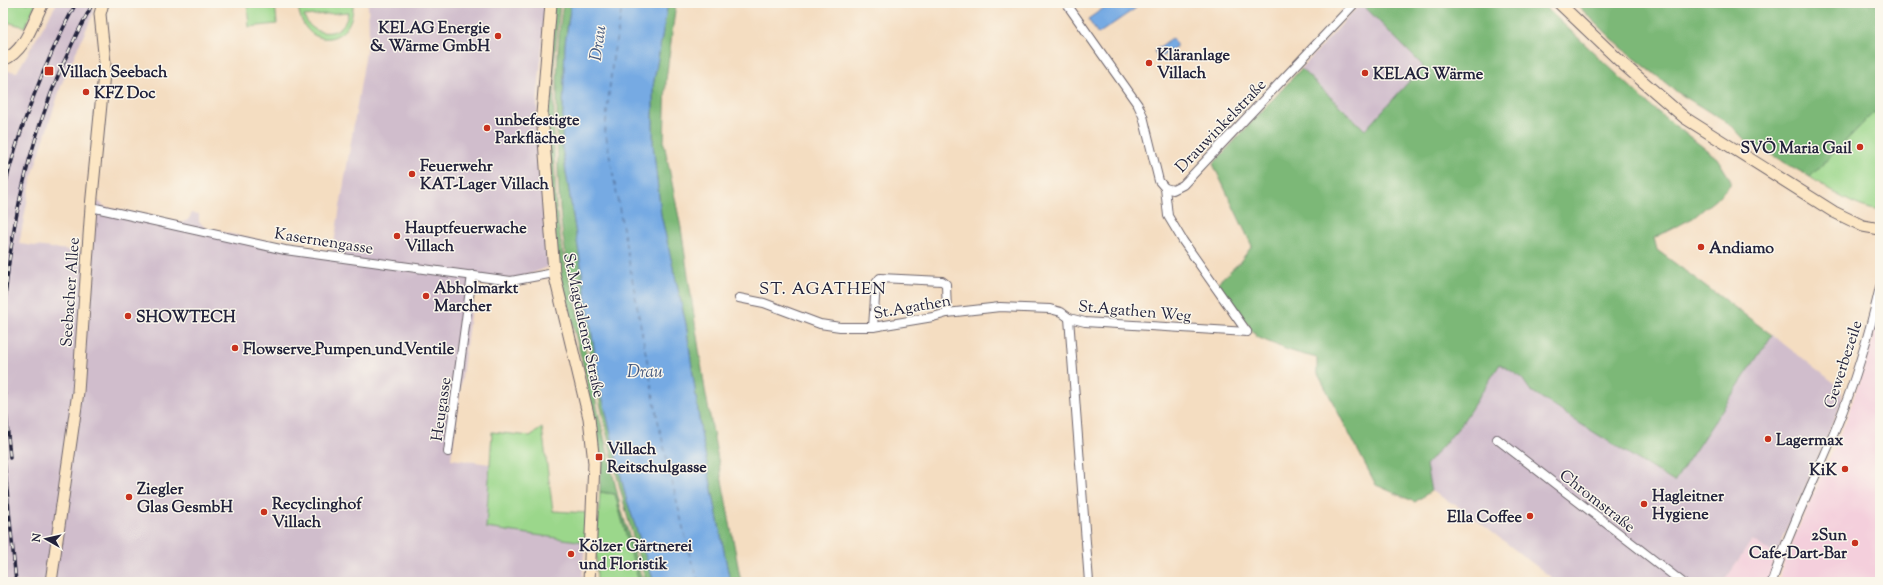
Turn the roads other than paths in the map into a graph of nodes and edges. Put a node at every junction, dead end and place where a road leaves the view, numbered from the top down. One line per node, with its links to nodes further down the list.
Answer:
1 (43, 3): 7 (street)
2 (103, 3): 9 (street, Seebacher Allee)
3 (551, 3): 11 (street, St.Magdalener Straße)
4 (1066, 3): 8 (street, Drauwinkelstraße)
5 (1355, 3): 8 (street, Drauwinkelstraße)
6 (1559, 3): 10 (street)
7 (3, 60)
8 (1165, 188): 16 (street, St.Agathen Weg)
9 (91, 207): 12 (street, Kasernengasse); 20 (street, Seebacher Allee)
10 (1880, 229)
11 (554, 273): 12 (street, Kasernengasse); 21 (street, St.Magdalener Straße)
12 (472, 275): 19 (street, Heugasse)
13 (1880, 287): 24 (street, Gewerbezeile)
14 (739, 298): 17 (street, St.Agathen)
15 (946, 313): 16 (street, St.Agathen); 17 (street, St.Agathen); 17 (street)
16 (1069, 318): 22 (street, St.Agathen Weg)
17 (873, 327)
18 (1497, 439): 23 (street, Chromstraße)
19 (448, 452)
20 (51, 582)
21 (589, 582)
22 (1089, 582)
23 (1682, 582)
24 (1772, 582)

